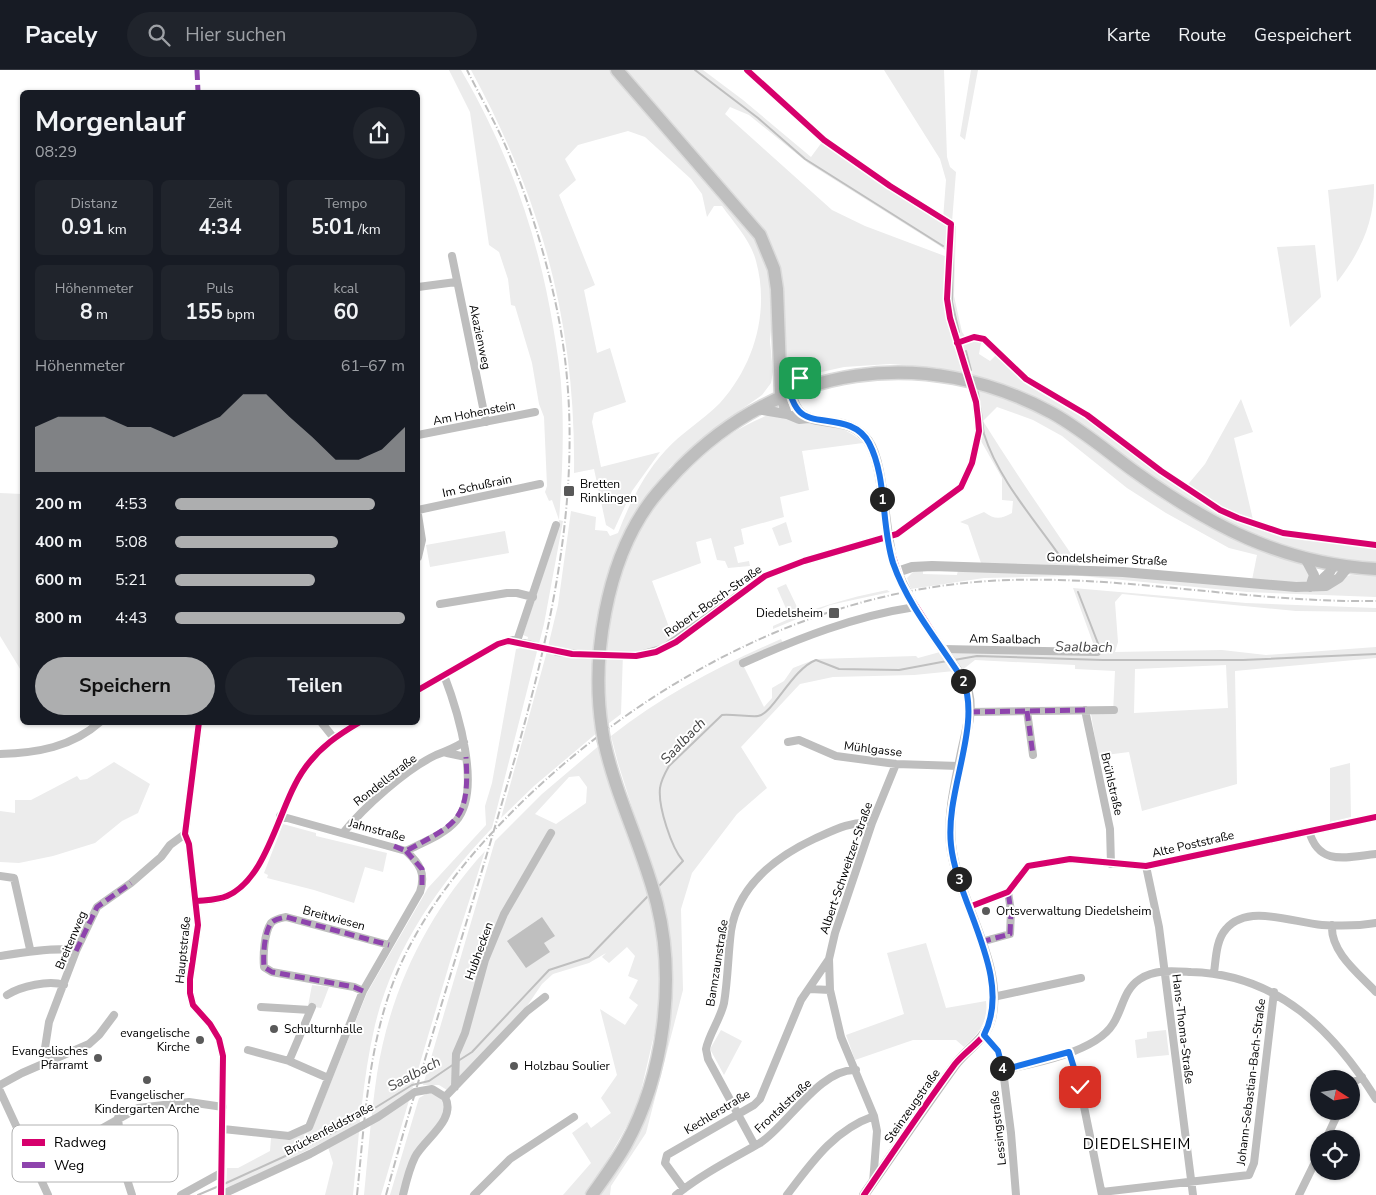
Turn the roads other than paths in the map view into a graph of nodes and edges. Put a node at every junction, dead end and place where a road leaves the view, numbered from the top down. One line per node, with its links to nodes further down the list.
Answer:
1 (616, 70): 5 (main road)
2 (452, 256): 3 (street, Akazienweg)
3 (456, 282): 4 (street); 13 (street, Akazienweg)
4 (420, 286)
5 (782, 371): 6 (main road); 7 (main road); 9 (main road)
6 (820, 383): 7 (main road); 21 (main road)
7 (786, 395): 9 (main road); 11 (street); 12 (street)
8 (976, 402): 19 (street, Robert-Bosch-Straße)
9 (760, 407): 11 (street); 133 (main road)
10 (535, 412): 13 (street, Am Hohenstein)
11 (787, 414): 12 (street)
12 (812, 418): 19 (street)
13 (486, 422): 14 (street, Am Hohenstein)
14 (420, 435)
15 (540, 484): 16 (street, Im Schußrain)
16 (420, 510)
17 (556, 525): 27 (street)
18 (420, 528): 20 (street)
19 (887, 538): 25 (street); 36 (street, Robert-Bosch-Straße)
20 (420, 548)
21 (1305, 558): 22 (main road); 26 (street)
22 (1334, 564): 23 (main road); 26 (street)
23 (1348, 567): 24 (main road); 26 (street, Gondelsheimer Straße)
24 (1376, 569)
25 (897, 572): 26 (street, Gondelsheimer Straße); 29 (street)
26 (1313, 586)
27 (533, 597): 28 (street); 30 (street)
28 (440, 604)
29 (915, 607): 34 (street); 37 (street)
30 (517, 641): 31 (street); 38 (street)
31 (532, 645)
32 (557, 652): 35 (street)
33 (1097, 652): 34 (street, Am Saalbach)
34 (945, 653): 43 (street)
35 (587, 655)
36 (609, 655)
37 (743, 663)
38 (444, 675): 39 (street); 49 (street, Jahnstraße)
39 (420, 689)
40 (1085, 710): 41 (street); 42 (street); 66 (street, Brühlstraße)
41 (1114, 710)
42 (1027, 711): 43 (street); 53 (street)
43 (970, 712): 56 (street)
44 (97, 725): 52 (street)
45 (199, 725): 63 (street, Hauptstraße)
46 (323, 725): 48 (street)
47 (355, 725): 48 (street)
48 (334, 738): 57 (street)
49 (464, 742): 51 (street); 54 (street, Jahnstraße)
50 (788, 742): 55 (street, Mühlgasse)
51 (448, 753): 54 (street); 61 (street, Rondellstraße)
52 (0, 754)
53 (1034, 755)
54 (466, 757): 64 (street, Jahnstraße)
55 (896, 764): 56 (street, Mühlgasse); 59 (street, Albert-Schweitzer-Straße)
56 (959, 766): 71 (street)
57 (280, 816): 61 (street, Jahnstraße); 70 (street)
58 (1376, 817): 60 (street, Alte Poststraße)
59 (872, 823): 79 (street, Albert-Schweitzer-Straße); 109 (street, Bannzaunstraße)
60 (1309, 831): 65 (street); 67 (street, Alte Poststraße)
61 (343, 832): 64 (street, Jahnstraße)
62 (551, 833): 104 (street, Hubhecken)
63 (185, 834): 70 (street, Hauptstraße); 77 (street, Breitenweg)
64 (406, 851): 75 (street)
65 (1376, 854)
66 (1111, 864): 67 (street, Alte Poststraße); 69 (street, Alte Poststraße)
67 (1146, 866): 80 (street, Hans-Thoma-Straße)
68 (0, 876): 76 (street)
69 (1008, 892): 71 (street); 74 (street)
70 (197, 901): 108 (street, Hauptstraße)
71 (969, 907): 74 (street)
72 (1376, 923): 73 (street)
73 (1332, 926): 81 (street); 88 (street)
74 (981, 942): 91 (street)
75 (389, 945): 86 (street); 86 (street, Breitwiesen)
76 (30, 949): 77 (street); 78 (street)
77 (76, 952): 83 (street, Breitenweg)
78 (0, 956)
79 (829, 959): 84 (street, Kechlerstraße); 85 (street, Albert-Schweitzer-Straße)
80 (1165, 971): 81 (street); 96 (street); 122 (street, Hans-Thoma-Straße)
81 (1214, 973): 87 (street)
82 (1081, 978): 91 (street)
83 (64, 985): 89 (street); 97 (street, Breitenweg)
84 (810, 989): 85 (street); 109 (street, Kechlerstraße)
85 (830, 990): 99 (street, Albert-Schweitzer-Straße)
86 (363, 991): 102 (street)
87 (1274, 992): 101 (street); 122 (street, Johann-Sebastian-Bach-Straße)
88 (1376, 992)
89 (7, 995)
90 (545, 997): 104 (street)
91 (993, 997): 94 (street)
92 (261, 1008): 98 (street)
93 (114, 1014): 97 (street)
94 (984, 1035): 100 (street, Lessingstraße); 123 (street, Steinzeugstraße)
95 (248, 1050): 98 (street)
96 (1069, 1052): 100 (street); 125 (street)
97 (46, 1061): 103 (street)
98 (289, 1061): 102 (street)
99 (856, 1070): 110 (street, Albert-Schweitzer-Straße); 117 (street, Frontalstraße)
100 (1003, 1070): 136 (street, Lessingstraße)
101 (1362, 1077): 107 (street)
102 (328, 1078): 116 (street)
103 (0, 1085)
104 (455, 1087): 106 (street)
105 (0, 1091): 113 (street)
106 (445, 1097): 126 (street, Brückenfeldstraße); 131 (street)
107 (1376, 1099)
108 (223, 1107): 112 (street); 116 (street, Hauptstraße)
109 (738, 1114): 117 (street, Bannzaunstraße); 124 (street, Kechlerstraße)
110 (874, 1116): 123 (street, Albert-Schweitzer-Straße); 135 (street)
111 (574, 1117): 132 (street)
112 (118, 1118): 114 (street); 115 (street)
113 (15, 1125)
114 (106, 1125)
115 (119, 1125)
116 (223, 1129): 119 (street, Hauptstraße)
117 (754, 1144): 124 (street, Frontalstraße)
118 (1310, 1172): 138 (street)
119 (221, 1175): 126 (street, Hauptstraße); 130 (street)
120 (42, 1182): 128 (street)
121 (128, 1182): 129 (street)
122 (1192, 1182): 125 (street, Johann-Sebastian-Bach-Straße); 137 (street, Hans-Thoma-Straße)
123 (873, 1183): 127 (street, Steinzeugstraße)
124 (684, 1189): 134 (street, Frontalstraße)
125 (1102, 1193)
126 (221, 1194)
127 (866, 1194)
128 (48, 1195)
129 (132, 1195)
130 (181, 1195)
131 (402, 1195)
132 (474, 1195)
133 (592, 1195)
134 (676, 1195)
135 (787, 1195)
136 (1016, 1195)
137 (1193, 1195)
138 (1299, 1195)

